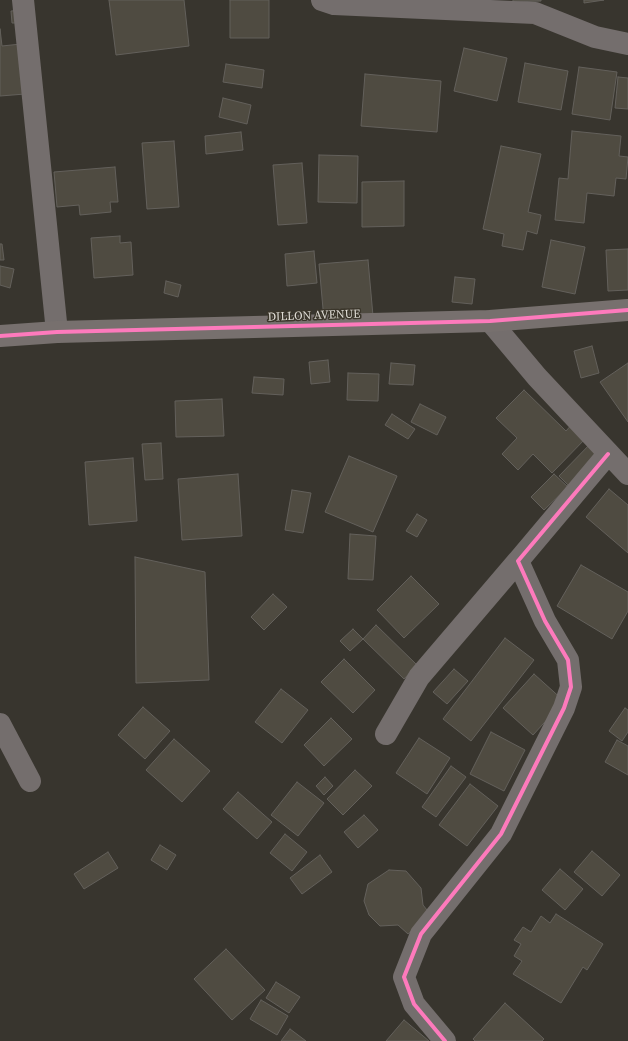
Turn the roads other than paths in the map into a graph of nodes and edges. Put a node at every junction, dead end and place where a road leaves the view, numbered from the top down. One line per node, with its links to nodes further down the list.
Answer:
1 (22, 0): 6 (street)
2 (322, 0): 3 (street)
3 (628, 44)
4 (628, 310): 5 (street, DILLON AVENUE)
5 (490, 321): 6 (street, DILLON AVENUE); 8 (street)
6 (57, 332): 7 (street, DILLON AVENUE)
7 (0, 336)
8 (608, 454): 9 (street); 10 (street)
9 (628, 474)
10 (518, 561): 12 (street); 14 (street)
11 (0, 724): 13 (street)
12 (386, 734)
13 (30, 781)
14 (445, 1041)

